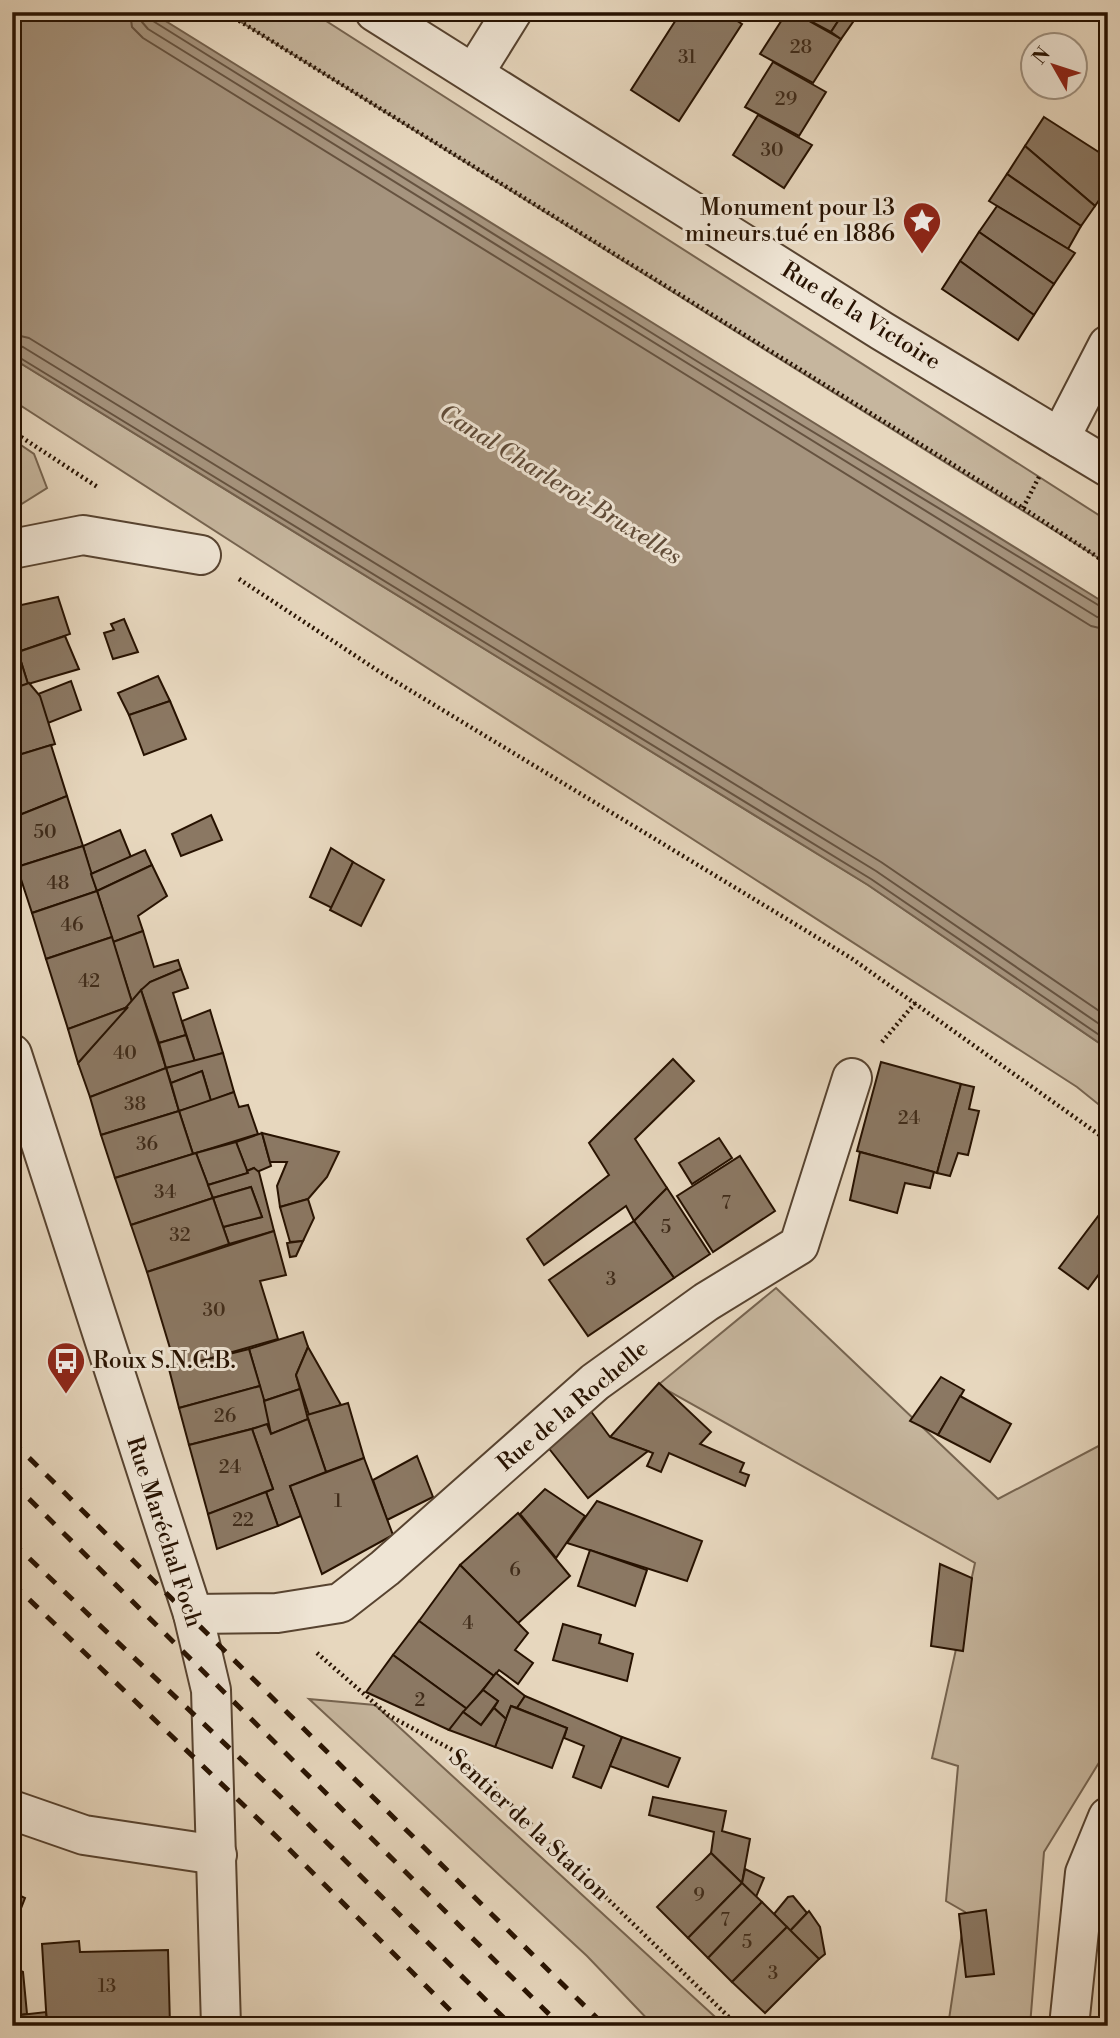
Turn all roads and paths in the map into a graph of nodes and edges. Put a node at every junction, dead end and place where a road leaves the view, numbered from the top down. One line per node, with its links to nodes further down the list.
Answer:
1 (225, 12): 12 (path)
2 (376, 12): 4 (street, Rue de la Victoire)
3 (512, 12): 4 (street)
4 (474, 74): 7 (street, Rue de la Victoire)
5 (1108, 345): 7 (street)
6 (12, 431): 9 (path)
7 (1060, 438): 8 (street, Rue de la Victoire)
8 (1108, 467)
9 (101, 490)
10 (12, 549): 11 (street)
11 (201, 555): 15 (path)
12 (1108, 564)
13 (12, 1054): 17 (street, Rue Maréchal Foch)
14 (852, 1078): 16 (street, Rue de la Rochelle)
15 (1108, 1141)
16 (277, 1613): 17 (street, Rue de la Rochelle); 22 (path, Sentier de la Station)
17 (193, 1614): 20 (street, Rue Maréchal Foch)
18 (12, 1810): 20 (street)
19 (1108, 1816): 23 (street)
20 (217, 1855): 21 (street, Rue Maréchal Foch)
21 (221, 2026)
22 (738, 2026)
23 (1069, 2026)

